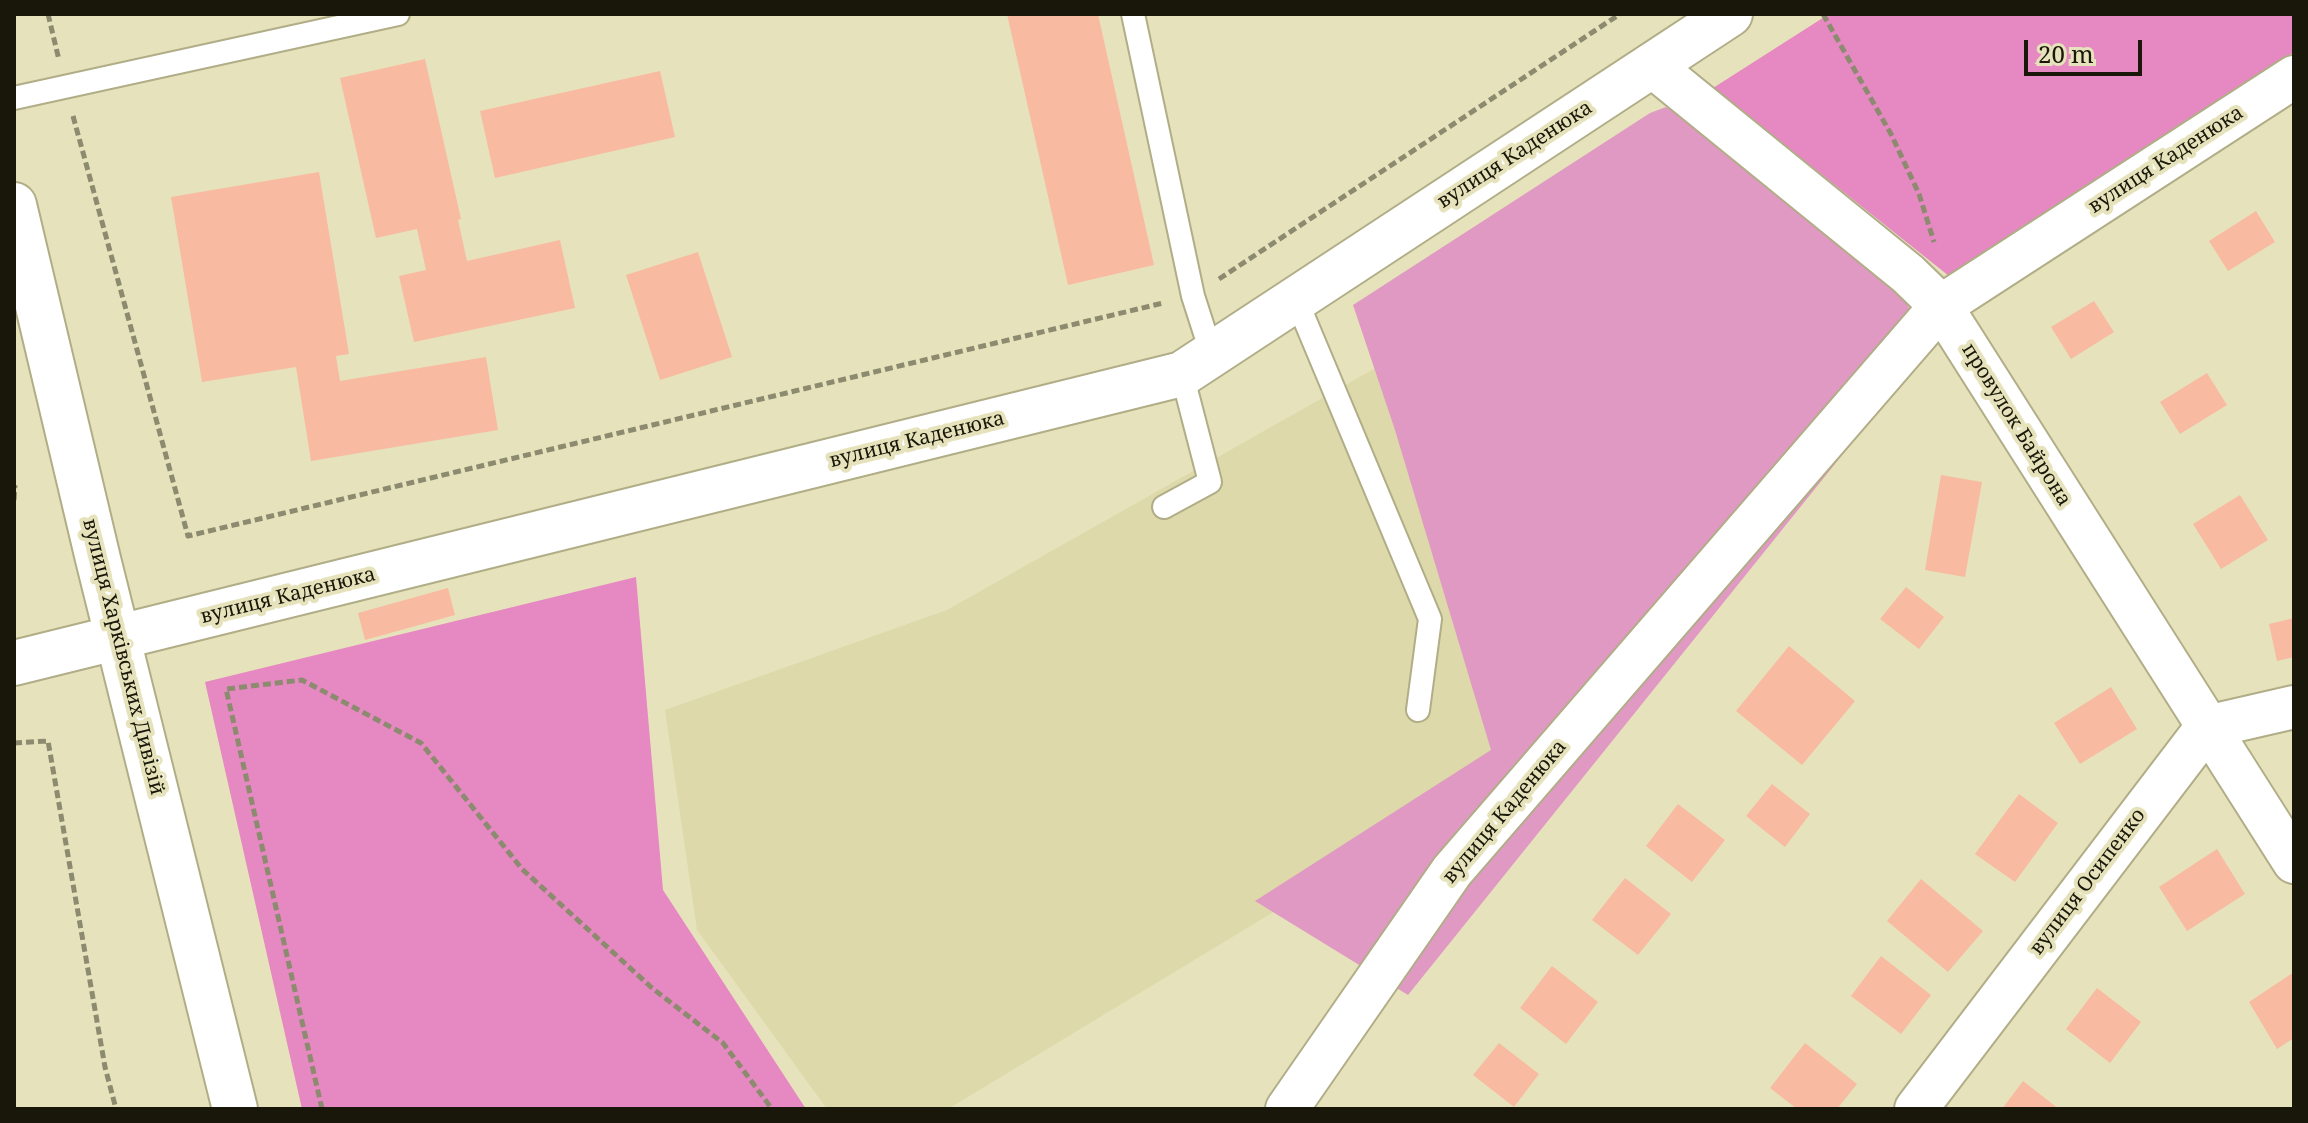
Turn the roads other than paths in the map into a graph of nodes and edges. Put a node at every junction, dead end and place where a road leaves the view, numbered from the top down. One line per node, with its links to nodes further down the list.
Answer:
1 (398, 14): 4 (lane)
2 (1133, 14): 11 (lane)
3 (1730, 14): 5 (street, вулиця Каденюка)
4 (354, 19): 7 (lane)
5 (1651, 65): 9 (street, вулиця Каденюка); 10 (street, провулок Байрона)
6 (2294, 77): 10 (street, вулиця Каденюка)
7 (14, 98)
8 (14, 205): 13 (street, вулиця Харківських Дивізій)
9 (1296, 299): 11 (street, вулиця Каденюка); 16 (lane)
10 (1941, 306): 17 (street, провулок Байрона); 20 (street, вулиця Каденюка)
11 (1197, 364): 12 (lane); 13 (street, вулиця Каденюка)
12 (1164, 507)
13 (118, 638): 14 (street, вулиця Каденюка); 19 (street, вулиця Харківських Дивізій)
14 (14, 663)
15 (2294, 707): 17 (street)
16 (1418, 710)
17 (2207, 727): 18 (street, провулок Байрона); 21 (street, вулиця Осипенко)
18 (2294, 862)
19 (235, 1109)
20 (1287, 1109)
21 (1916, 1109)

